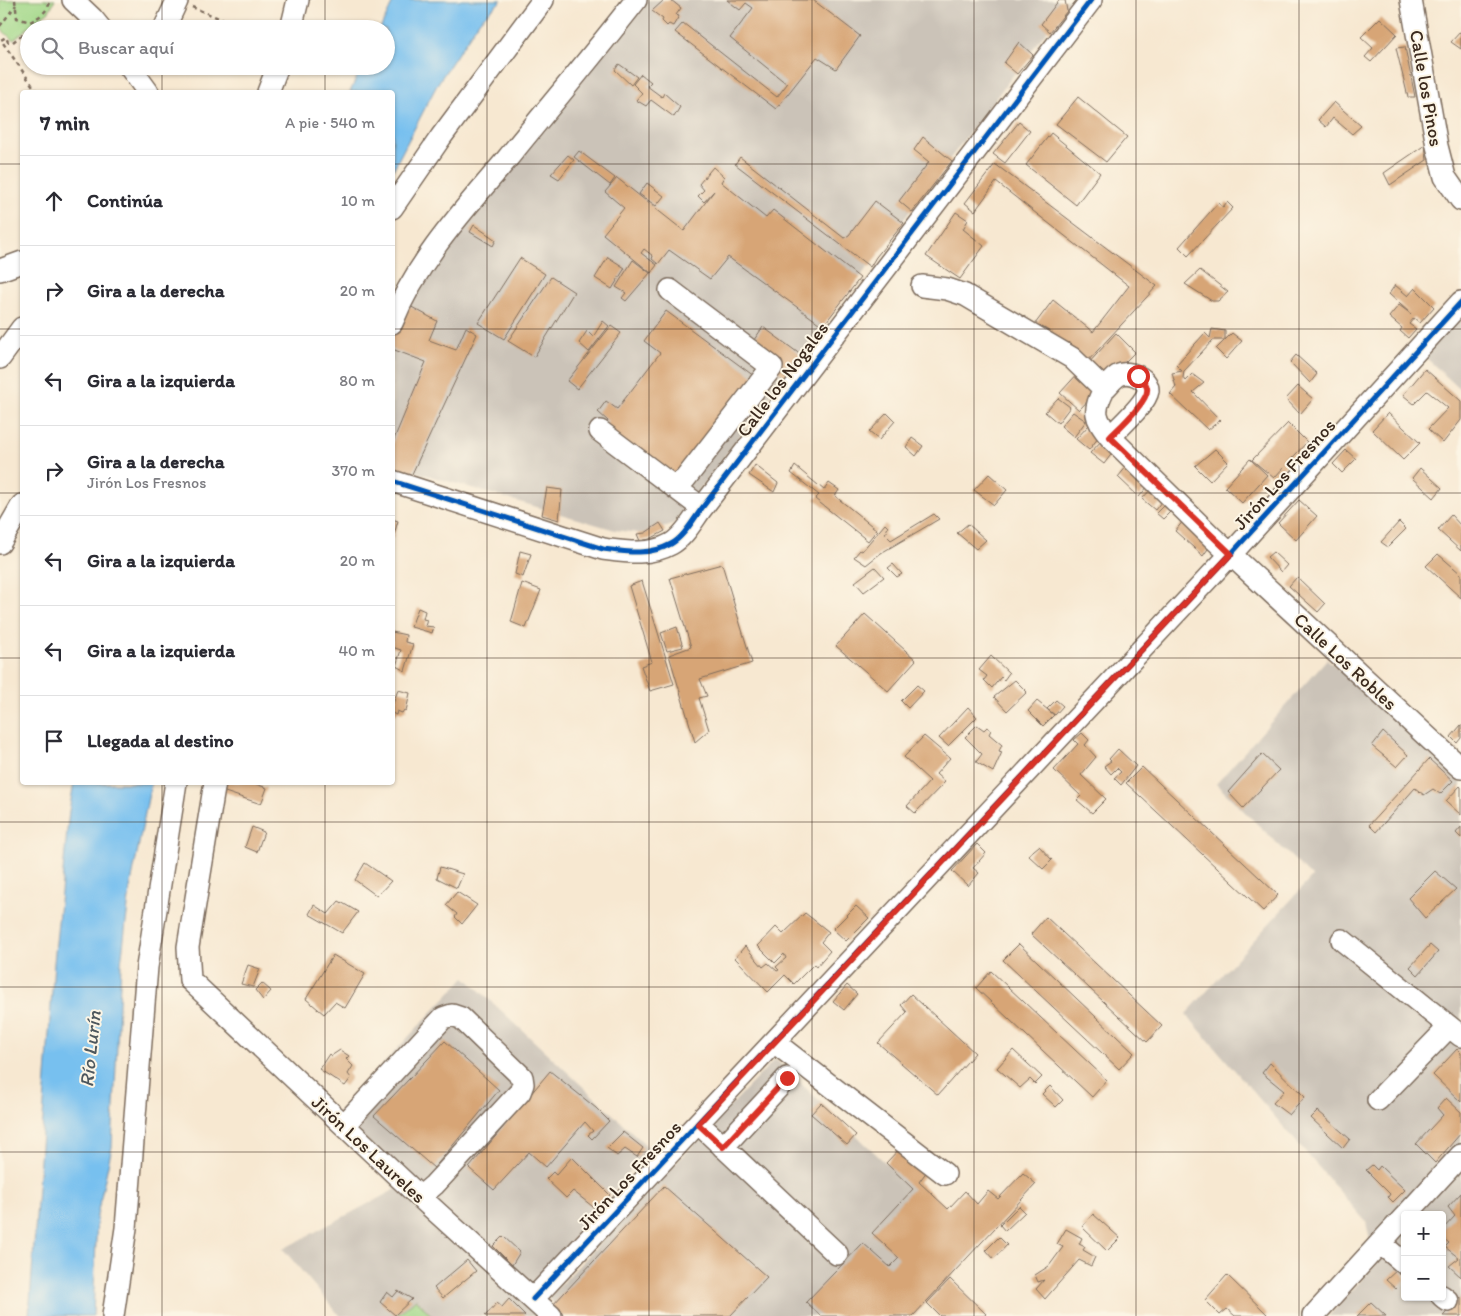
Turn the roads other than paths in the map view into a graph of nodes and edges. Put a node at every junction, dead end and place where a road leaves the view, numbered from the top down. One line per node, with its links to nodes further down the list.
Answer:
1 (73, 0): 8 (street)
2 (298, 0): 10 (street)
3 (543, 0): 14 (street)
4 (636, 0): 20 (street)
5 (1090, 0): 29 (street, Calle los Nogales)
6 (1411, 0): 13 (street, Calle los Pinos)
7 (177, 1): 9 (street)
8 (94, 20)
9 (168, 20)
10 (293, 20)
11 (275, 75): 12 (street)
12 (269, 90)
13 (1461, 200)
14 (395, 204)
15 (20, 263): 16 (street)
16 (0, 270)
17 (922, 286): 23 (street)
18 (670, 290): 27 (street)
19 (1461, 302): 31 (street, Jirón Los Fresnos)
20 (395, 316)
21 (20, 331): 22 (street)
22 (0, 358)
23 (1104, 389): 25 (street, Calle Los Robles); 25 (street)
24 (600, 431): 27 (street)
25 (1110, 437): 31 (street, Calle Los Robles)
26 (395, 482): 29 (street, Calle los Nogales)
27 (674, 487): 29 (street)
28 (20, 508): 30 (street)
29 (702, 508)
30 (0, 543)
31 (1231, 554): 32 (street, Calle Los Robles); 37 (street, Jirón Los Fresnos)
32 (1461, 768)
33 (176, 785): 52 (street)
34 (215, 785): 41 (street, Jirón Los Laureles)
35 (1342, 940): 36 (street)
36 (1455, 1031): 39 (street)
37 (774, 1042): 40 (street, Jirón Los Fresnos); 44 (street)
38 (787, 1078): 42 (street)
39 (1378, 1100)
40 (698, 1124): 42 (street); 51 (street, Jirón Los Fresnos)
41 (344, 1125): 45 (street, Jirón Los Laureles); 45 (street)
42 (723, 1147): 49 (street)
43 (1461, 1155): 46 (street)
44 (945, 1174)
45 (420, 1196): 51 (street, Jirón Los Laureles)
46 (1409, 1211)
47 (1401, 1219): 48 (street)
48 (1380, 1243): 50 (street); 54 (street)
49 (837, 1254)
50 (1401, 1261)
51 (533, 1299): 53 (street, Jirón Los Laureles)
52 (113, 1316)
53 (551, 1316)
54 (1313, 1316)

